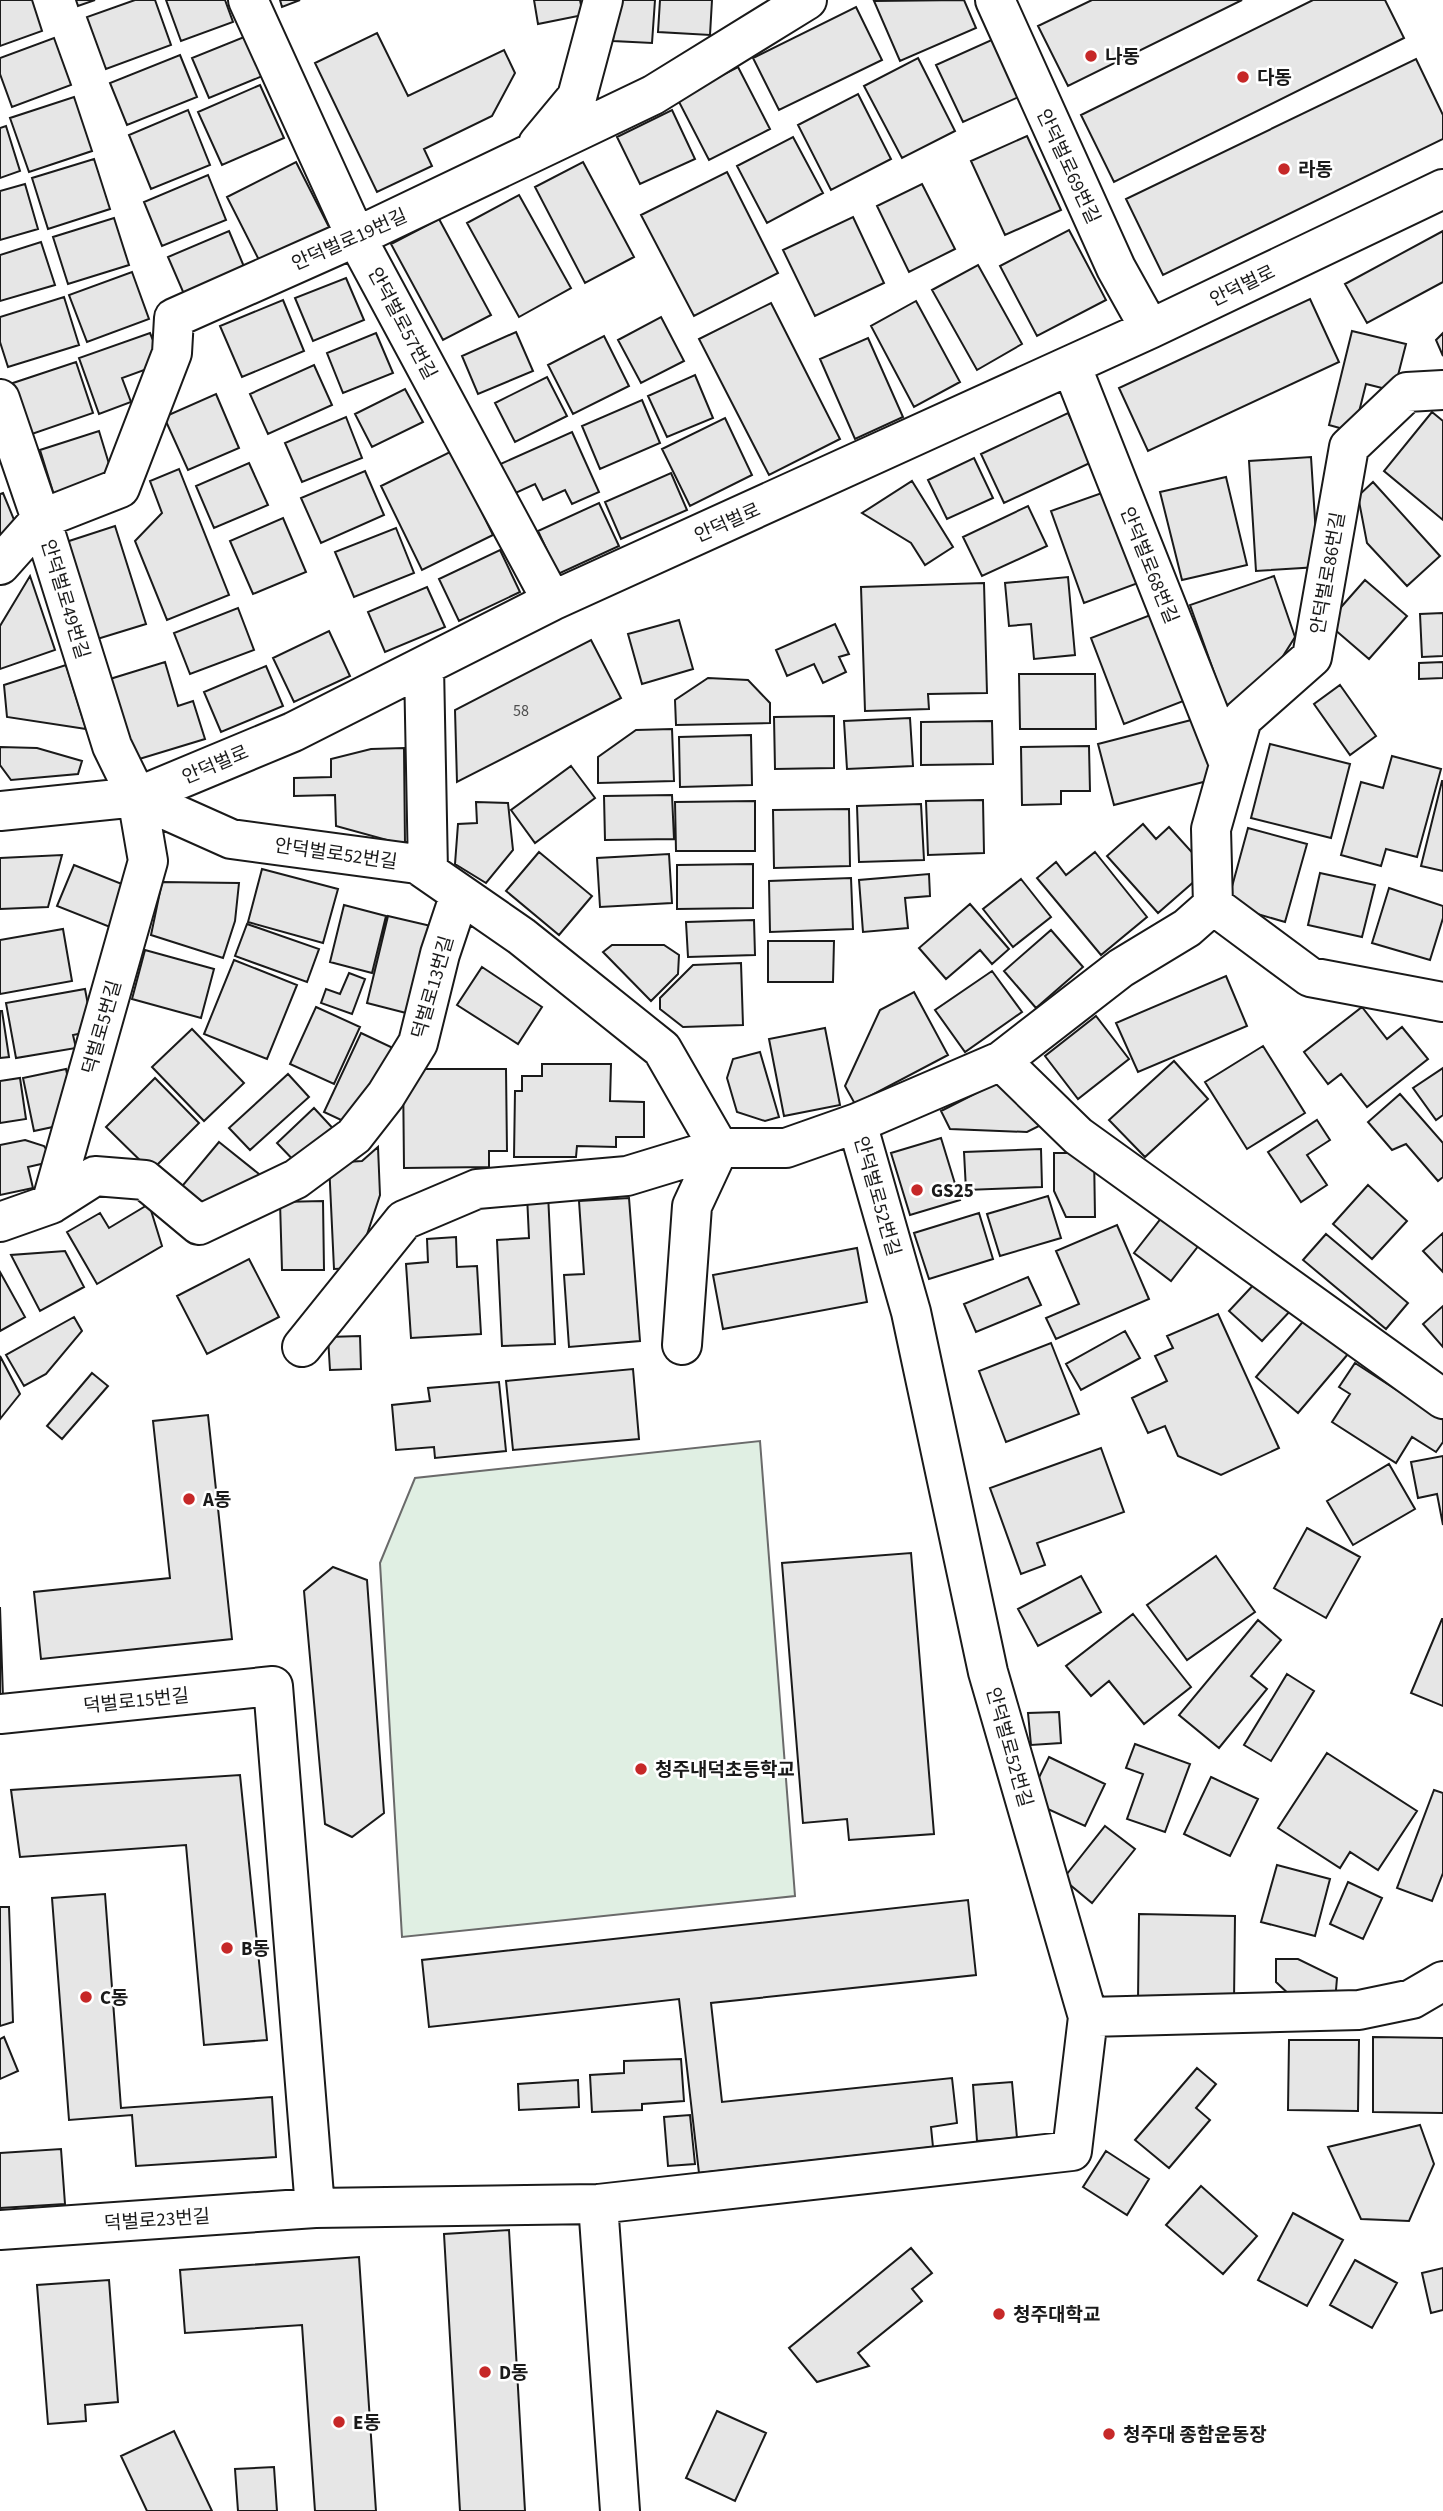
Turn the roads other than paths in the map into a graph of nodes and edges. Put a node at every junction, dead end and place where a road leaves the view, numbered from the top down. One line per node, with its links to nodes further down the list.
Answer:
1 (248, 0): 7 (street, 안덕벌로57번길)
2 (603, 0): 5 (street)
3 (807, 0): 5 (street, 안덕벌로19번길)
4 (995, 0): 8 (street, 안덕벌로69번길)
5 (530, 154): 7 (street, 안덕벌로19번길)
6 (1443, 189): 8 (street, 안덕벌로)
7 (356, 237): 12 (street, 안덕벌로19번길); 14 (street, 안덕벌로57번길)
8 (1150, 329): 9 (street, 안덕벌로)
9 (1071, 365): 14 (street, 안덕벌로); 16 (street, 안덕벌로68번길)
10 (1443, 390): 16 (street, 안덕벌로86번길)
11 (0, 399): 12 (street, 안덕벌로49번길)
12 (41, 519): 13 (street, 안덕벌로19번길); 17 (street, 안덕벌로49번길)
13 (0, 565)
14 (552, 601): 15 (street, 안덕벌로)
15 (424, 666): 17 (street, 안덕벌로); 19 (street)
16 (1229, 764): 21 (street, 안덕벌로86번길)
17 (137, 797): 18 (street, 안덕벌로); 19 (street, 안덕벌로52번길); 26 (street, 덕벌로5번길)
18 (0, 811)
19 (428, 872): 20 (street, 안덕벌로52번길)
20 (460, 894): 25 (street, 안덕벌로52번길); 26 (street, 덕벌로13번길)
21 (1213, 905): 22 (street); 23 (street, 안덕벌로52번길)
22 (1443, 1002)
23 (1001, 1061): 24 (street, 안덕벌로52번길); 30 (street)
24 (857, 1124): 25 (street, 안덕벌로52번길); 33 (street, 안덕벌로52번길)
25 (719, 1148): 28 (street); 29 (street, 안덕벌로52번길)
26 (51, 1204): 27 (street)
27 (0, 1222)
28 (682, 1345)
29 (302, 1347)
30 (1443, 1399)
31 (0, 1714): 35 (street, 덕벌로15번길)
32 (1443, 1981): 33 (street)
33 (1088, 2017): 34 (street, 덕벌로23번길)
34 (598, 2204): 35 (street, 덕벌로23번길); 37 (street)
35 (315, 2208): 36 (street, 덕벌로23번길)
36 (0, 2230)
37 (620, 2511)

